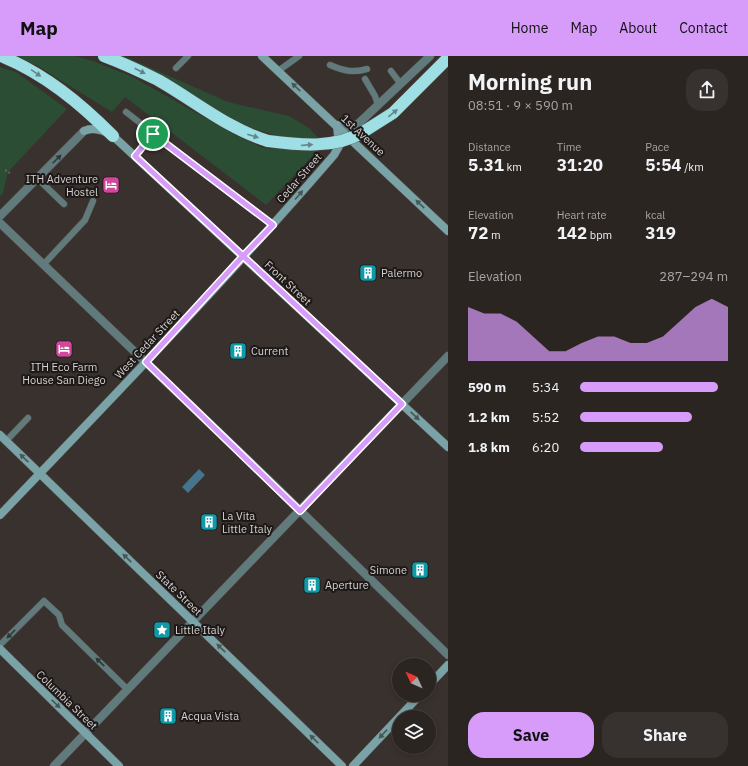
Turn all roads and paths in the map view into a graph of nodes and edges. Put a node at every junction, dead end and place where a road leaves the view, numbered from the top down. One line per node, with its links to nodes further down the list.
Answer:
1 (1, 56): 20 (highway, one-way to 20)
2 (104, 56): 7 (highway, one-way to 7, bridge)
3 (188, 56): 9 (lane)
4 (262, 56): 11 (main road, 1st Avenue)
5 (299, 56): 11 (lane)
6 (430, 56): 14 (street)
7 (448, 58)
8 (330, 65): 10 (lane)
9 (176, 68)
10 (367, 69)
11 (278, 71): 17 (main road, 1st Avenue, one-way to 11)
12 (390, 71): 14 (lane)
13 (365, 79): 15 (lane)
14 (400, 83): 15 (street)
15 (378, 105): 17 (street)
16 (126, 112): 19 (lane)
17 (337, 125): 29 (main road, Cedar Street, one-way to 17); 30 (main road, 1st Avenue, one-way to 17)
18 (84, 131): 20 (main road); 24 (street, one-way to 18)
19 (153, 134): 21 (lane); 29 (lane)
20 (113, 136): 21 (main road, Front Street)
21 (135, 156): 31 (main road, Front Street)
22 (5, 170): 23 (path)
23 (10, 173)
24 (38, 178): 26 (lane); 27 (street)
25 (93, 201): 32 (lane)
26 (64, 204)
27 (0, 216)
28 (0, 223): 32 (street)
29 (273, 225): 31 (main road, Cedar Street)
30 (448, 231)
31 (243, 256): 34 (main road, West Cedar Street); 35 (main road, Front Street)
32 (43, 265): 34 (street)
33 (448, 356): 35 (street)
34 (146, 362): 39 (main road, West Cedar Street); 40 (street)
35 (402, 404): 38 (main road, Front Street, one-way to 38); 40 (street)
36 (28, 418): 37 (lane)
37 (3, 438): 39 (main road, State Street, one-way to 37)
38 (448, 447)
39 (40, 474): 41 (main road, West Cedar Street); 42 (main road, State Street, one-way to 39)
40 (300, 511): 42 (street); 45 (street)
41 (0, 515)
42 (193, 622): 48 (street); 53 (main road, State Street, one-way to 42)
43 (0, 645): 48 (lane, one-way to 43)
44 (0, 649): 50 (main road, Columbia Street, one-way to 50)
45 (448, 655)
46 (448, 665): 47 (main road)
47 (436, 678)
48 (128, 690): 50 (street)
49 (413, 702): 54 (main road, one-way to 54)
50 (86, 733): 51 (street); 52 (main road, Columbia Street)
51 (54, 766)
52 (119, 766)
53 (342, 766)
54 (352, 766)

